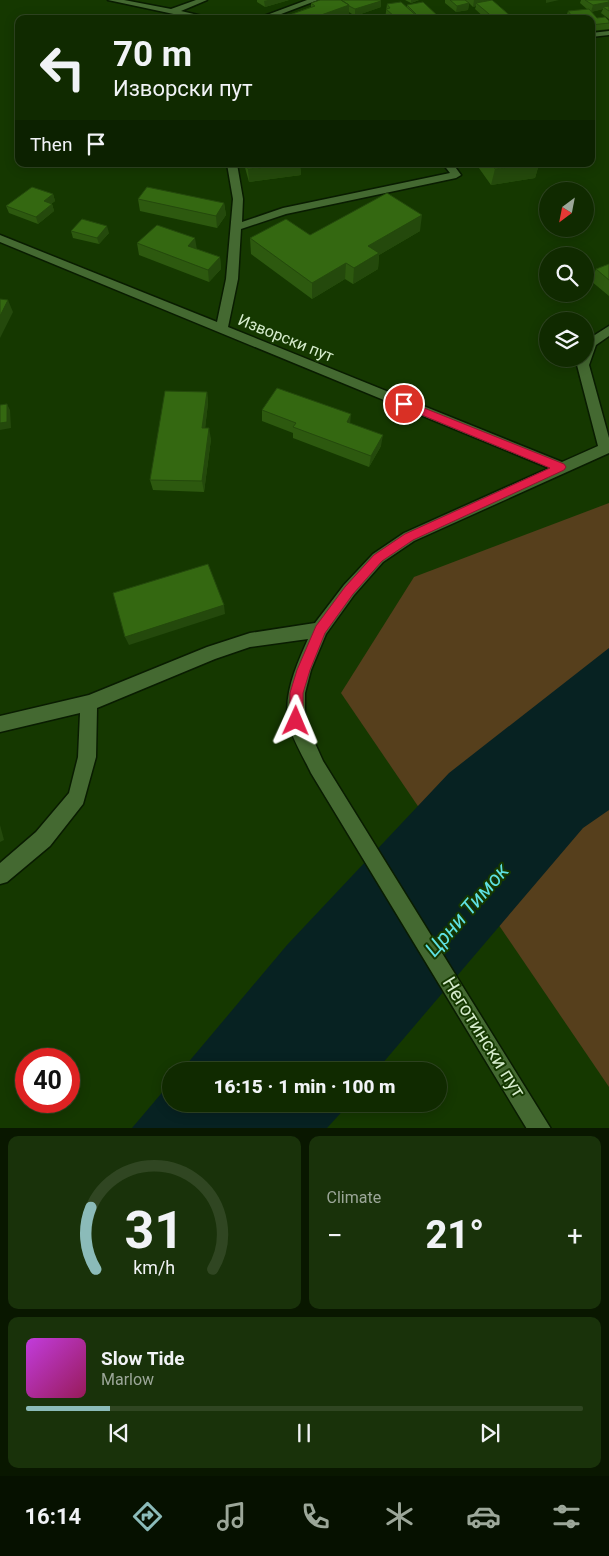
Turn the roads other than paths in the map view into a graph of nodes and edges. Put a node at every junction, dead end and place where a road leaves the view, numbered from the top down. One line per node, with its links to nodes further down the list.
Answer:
1 (112, 0): 4 (street)
2 (203, 0): 4 (street)
3 (314, 0): 6 (street)
4 (171, 12): 5 (street)
5 (188, 15)
6 (271, 15)
7 (609, 33): 8 (street)
8 (595, 35)
9 (233, 167): 11 (street)
10 (450, 167): 11 (street)
11 (235, 228): 13 (street)
12 (0, 238): 13 (street, Изворски пут)
13 (222, 329): 16 (street, Изворски пут)
14 (609, 330): 15 (street)
15 (607, 447): 16 (street, Неготински пут)
16 (560, 467): 17 (street, Неготински пут)
17 (320, 630): 18 (street); 21 (street, Неготински пут)
18 (89, 704): 19 (street); 20 (street)
19 (0, 724)
20 (0, 875)
21 (540, 1128)

